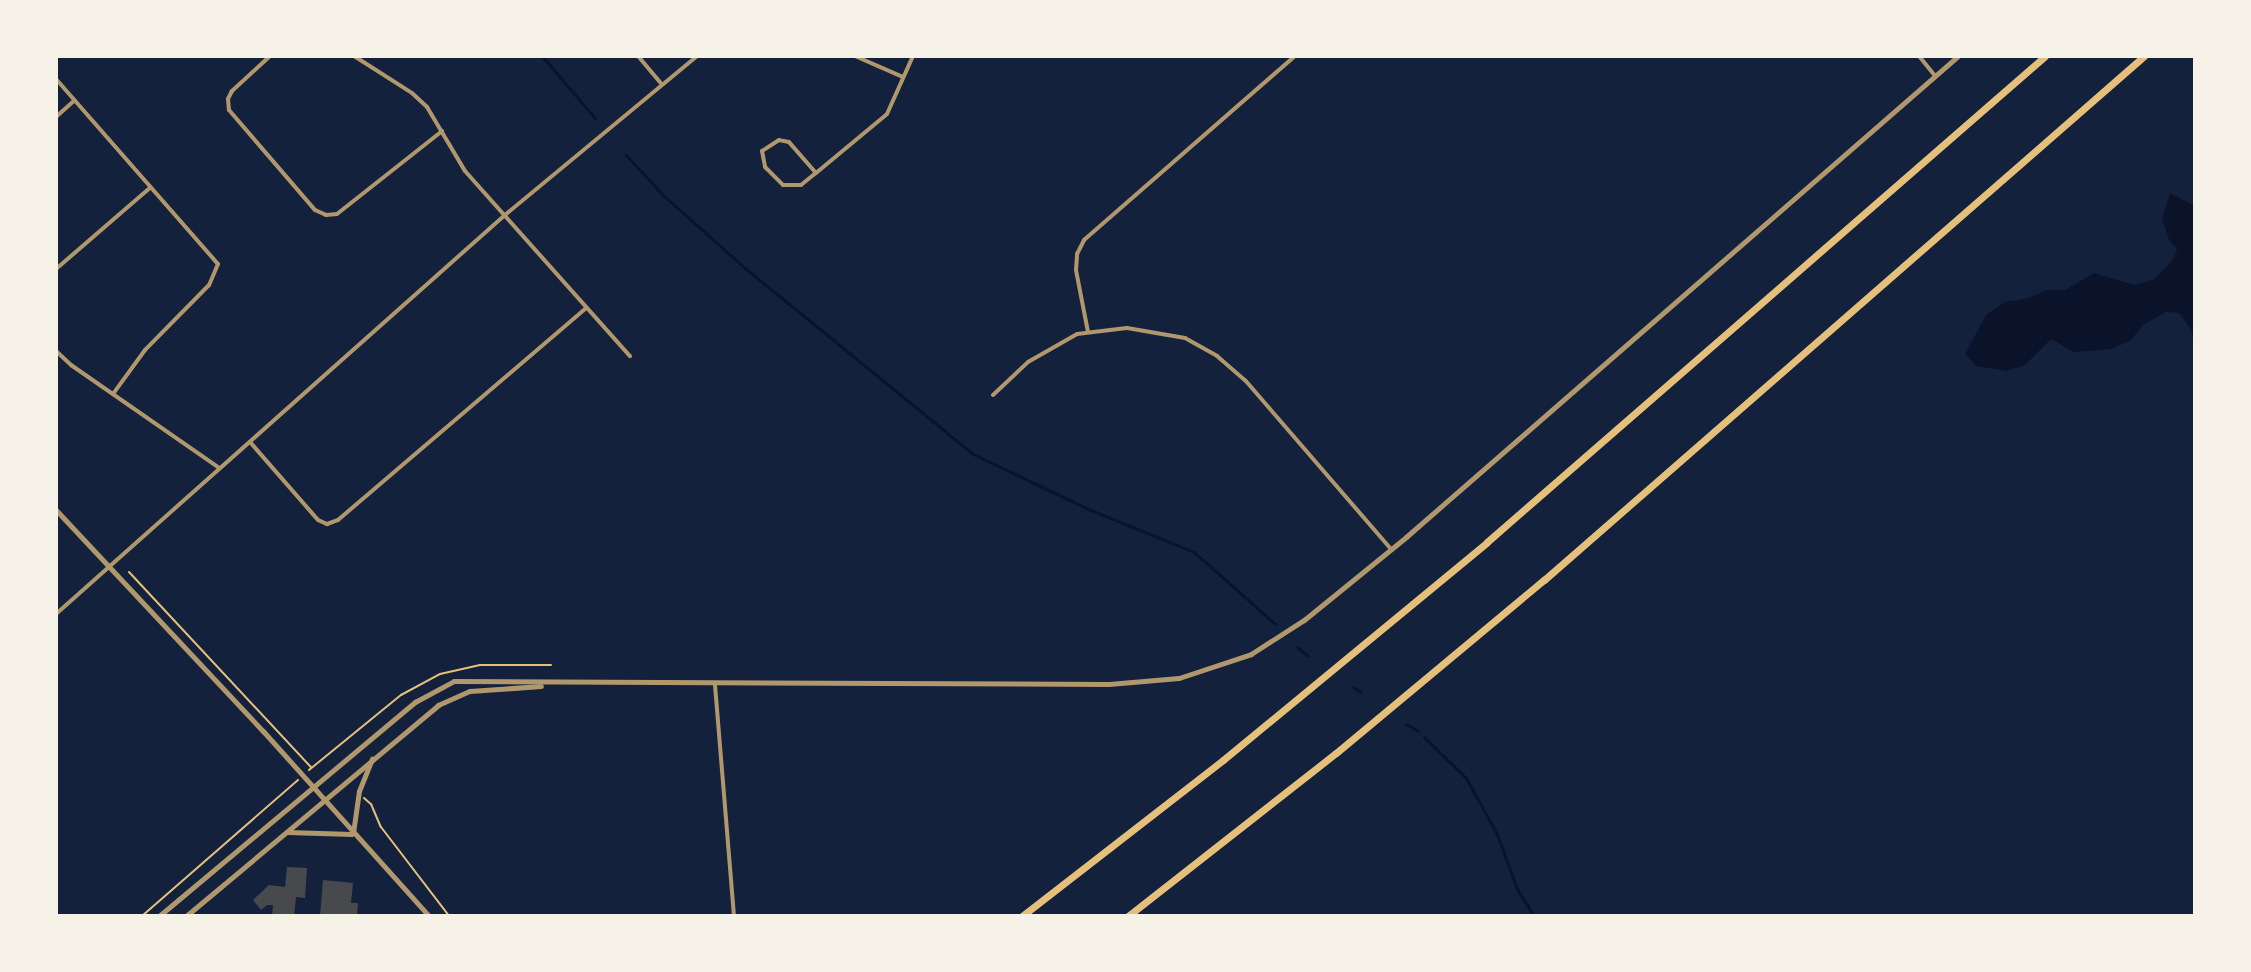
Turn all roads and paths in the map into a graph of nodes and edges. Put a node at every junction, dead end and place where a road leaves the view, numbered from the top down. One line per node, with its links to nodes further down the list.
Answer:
1 (270, 56): 18 (street)
2 (354, 56): 18 (street)
3 (638, 56): 15 (street)
4 (697, 56): 15 (street)
5 (855, 56): 13 (street)
6 (913, 56): 13 (street)
7 (1295, 56): 24 (street)
8 (1919, 56): 12 (street)
9 (1958, 56): 12 (street)
10 (2045, 56): 52 (highway)
11 (2144, 56): 53 (highway)
12 (1936, 76): 32 (street)
13 (903, 77): 19 (street)
14 (56, 79): 16 (street)
15 (661, 83): 21 (street)
16 (75, 100): 17 (street); 20 (street)
17 (56, 117)
18 (442, 131): 21 (street)
19 (816, 173): 19 (street)
20 (151, 187): 22 (street); 27 (street)
21 (505, 215): 23 (street); 29 (street)
22 (56, 269)
23 (586, 308): 26 (street); 29 (street)
24 (1088, 332): 28 (street); 32 (street)
25 (56, 351): 27 (street)
26 (630, 356)
27 (113, 394): 30 (street)
28 (993, 395)
29 (250, 442): 30 (street)
30 (220, 469): 33 (street)
31 (56, 510): 33 (street)
32 (1391, 549): 37 (street)
33 (109, 568): 35 (street); 41 (street)
34 (129, 572): 39 (path)
35 (56, 614)
36 (563, 684): 37 (street); 38 (street); 41 (street)
37 (715, 685): 51 (street)
38 (373, 758): 43 (street); 45 (street)
39 (321, 770)
40 (293, 785): 46 (path)
41 (312, 787): 43 (street); 47 (street)
42 (364, 798): 50 (path)
43 (322, 799): 44 (street); 45 (street)
44 (286, 832): 45 (street); 48 (street)
45 (353, 834): 49 (street)
46 (142, 916)
47 (159, 916)
48 (186, 916)
49 (429, 916)
50 (449, 916)
51 (734, 916)
52 (1022, 916)
53 (1128, 916)

